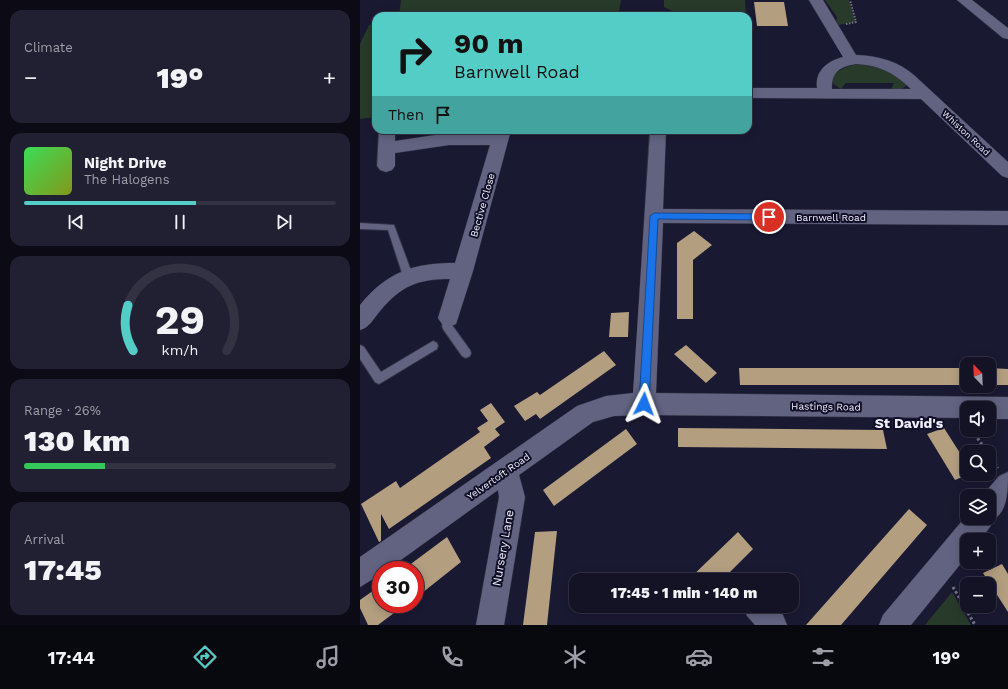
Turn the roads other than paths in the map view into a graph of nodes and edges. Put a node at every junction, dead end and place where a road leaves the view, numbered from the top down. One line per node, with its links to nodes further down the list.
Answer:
1 (816, 0): 4 (street)
2 (964, 0): 3 (street)
3 (1008, 35)
4 (852, 60): 6 (street, Whiston Road); 7 (street, Whiston Road)
5 (752, 93): 6 (street)
6 (825, 93): 7 (street)
7 (925, 94): 13 (street, Whiston Road)
8 (387, 134): 11 (street)
9 (658, 134): 14 (street)
10 (501, 135): 11 (street, Bective Close); 17 (street, Bective Close)
11 (387, 148): 12 (street)
12 (386, 171)
13 (1008, 172)
14 (654, 216): 15 (street, Barnwell Road); 24 (street)
15 (1008, 218)
16 (360, 226): 18 (lane)
17 (463, 271): 18 (street); 19 (street, Bective Close)
18 (408, 276): 20 (street)
19 (449, 318): 23 (lane)
20 (360, 321)
21 (433, 346): 22 (lane)
22 (360, 350)
23 (466, 353)
24 (644, 404): 25 (street, Hastings Road); 26 (street, Yelvertoft Road)
25 (1008, 408)
26 (503, 472): 30 (street, Yelvertoft Road); 32 (street, Nursery Lane)
27 (1008, 485): 28 (street)
28 (996, 500)
29 (975, 525): 34 (street)
30 (360, 573)
31 (763, 613): 33 (street)
32 (490, 625)
33 (773, 625)
34 (893, 625)

